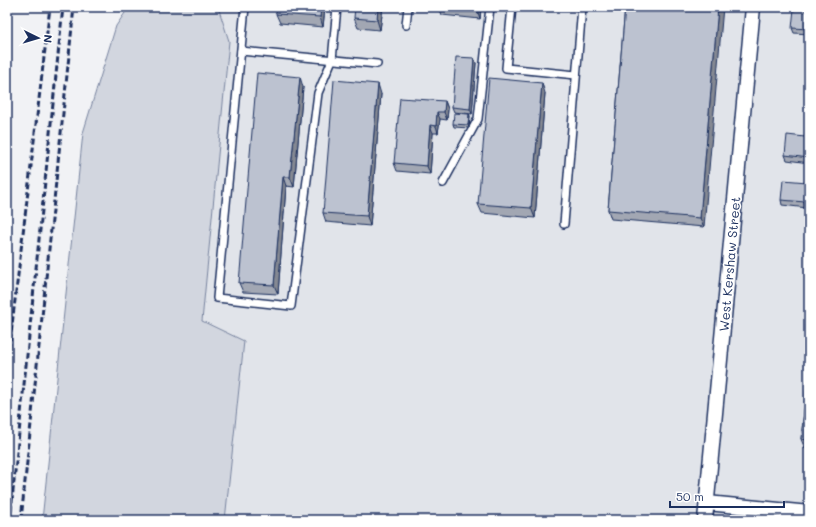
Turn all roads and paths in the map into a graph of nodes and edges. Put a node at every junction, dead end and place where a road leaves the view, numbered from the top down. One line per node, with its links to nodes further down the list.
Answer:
1 (245, 7): 9 (lane)
2 (337, 7): 10 (lane)
3 (408, 7): 8 (lane)
4 (490, 7): 13 (lane)
5 (512, 7): 12 (lane)
6 (582, 7): 12 (lane)
7 (753, 7): 15 (street, West Kershaw Street)
8 (406, 25)
9 (241, 51): 10 (lane); 10 (lane)
10 (332, 60): 11 (lane)
11 (377, 64)
12 (576, 75): 14 (lane)
13 (443, 183)
14 (564, 224)
15 (707, 503): 16 (street); 17 (street, West Kershaw Street)
16 (809, 513)
17 (705, 520)

